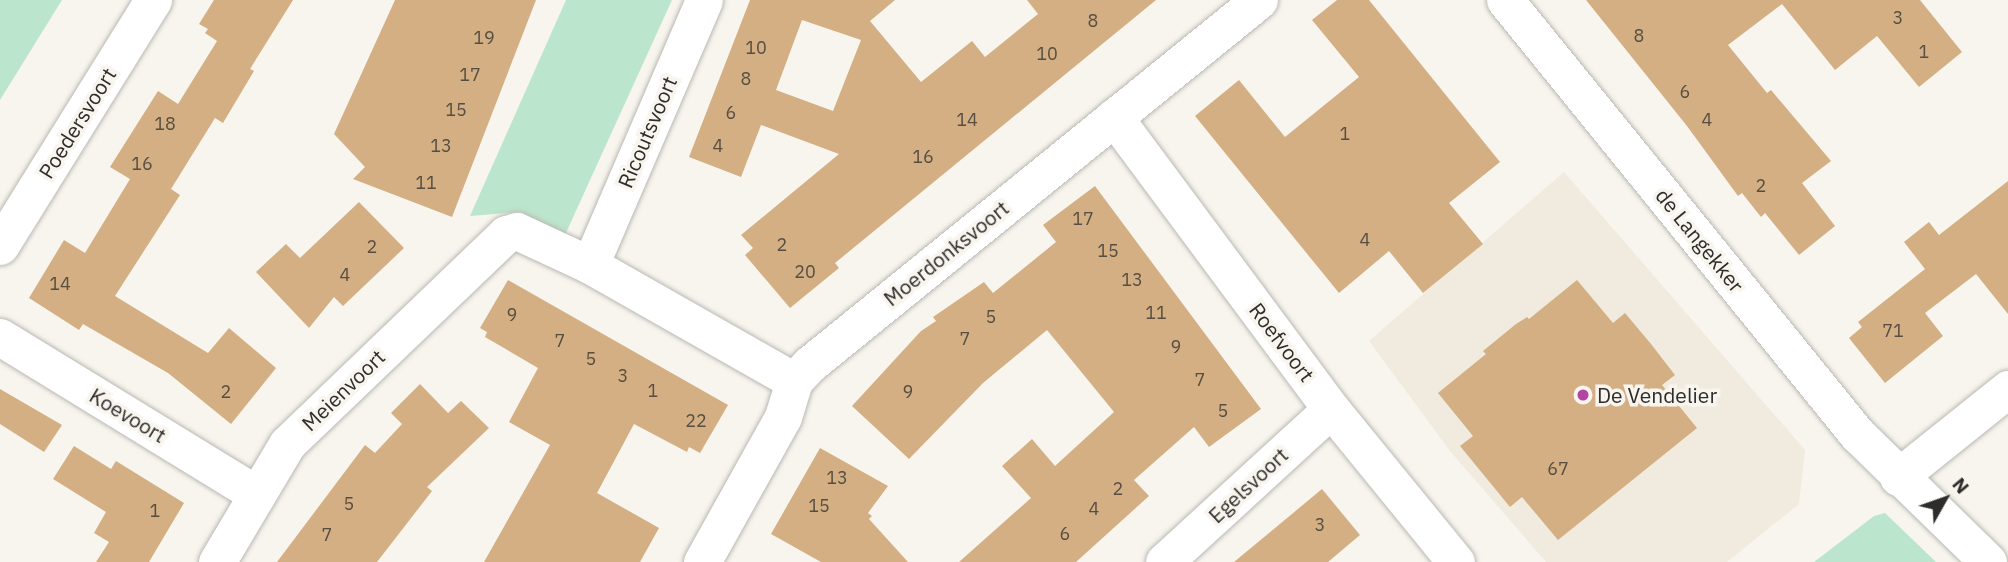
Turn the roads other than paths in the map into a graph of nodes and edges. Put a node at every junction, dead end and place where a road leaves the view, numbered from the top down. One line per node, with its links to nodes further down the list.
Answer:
1 (153, 0): 6 (street, Poedersvoort)
2 (704, 0): 7 (street, Ricoutsvoort)
3 (1258, 0): 5 (street, Moerdonksvoort)
4 (1505, 0): 12 (street, de Langekker)
5 (1114, 117): 9 (street, Moerdonksvoort); 11 (street, Roefvoort)
6 (0, 246)
7 (590, 265): 9 (street); 13 (street, Meienvoort)
8 (0, 337): 13 (street, Koevoort)
9 (794, 382): 15 (street, Moerdonksvoort)
10 (2008, 389): 12 (street)
11 (1331, 409): 16 (street, Egelsvoort); 17 (street, Roefvoort)
12 (1898, 477): 18 (street, de Langekker)
13 (257, 494): 14 (street, Meienvoort)
14 (217, 562)
15 (702, 562)
16 (1164, 562)
17 (1456, 562)
18 (1988, 562)

